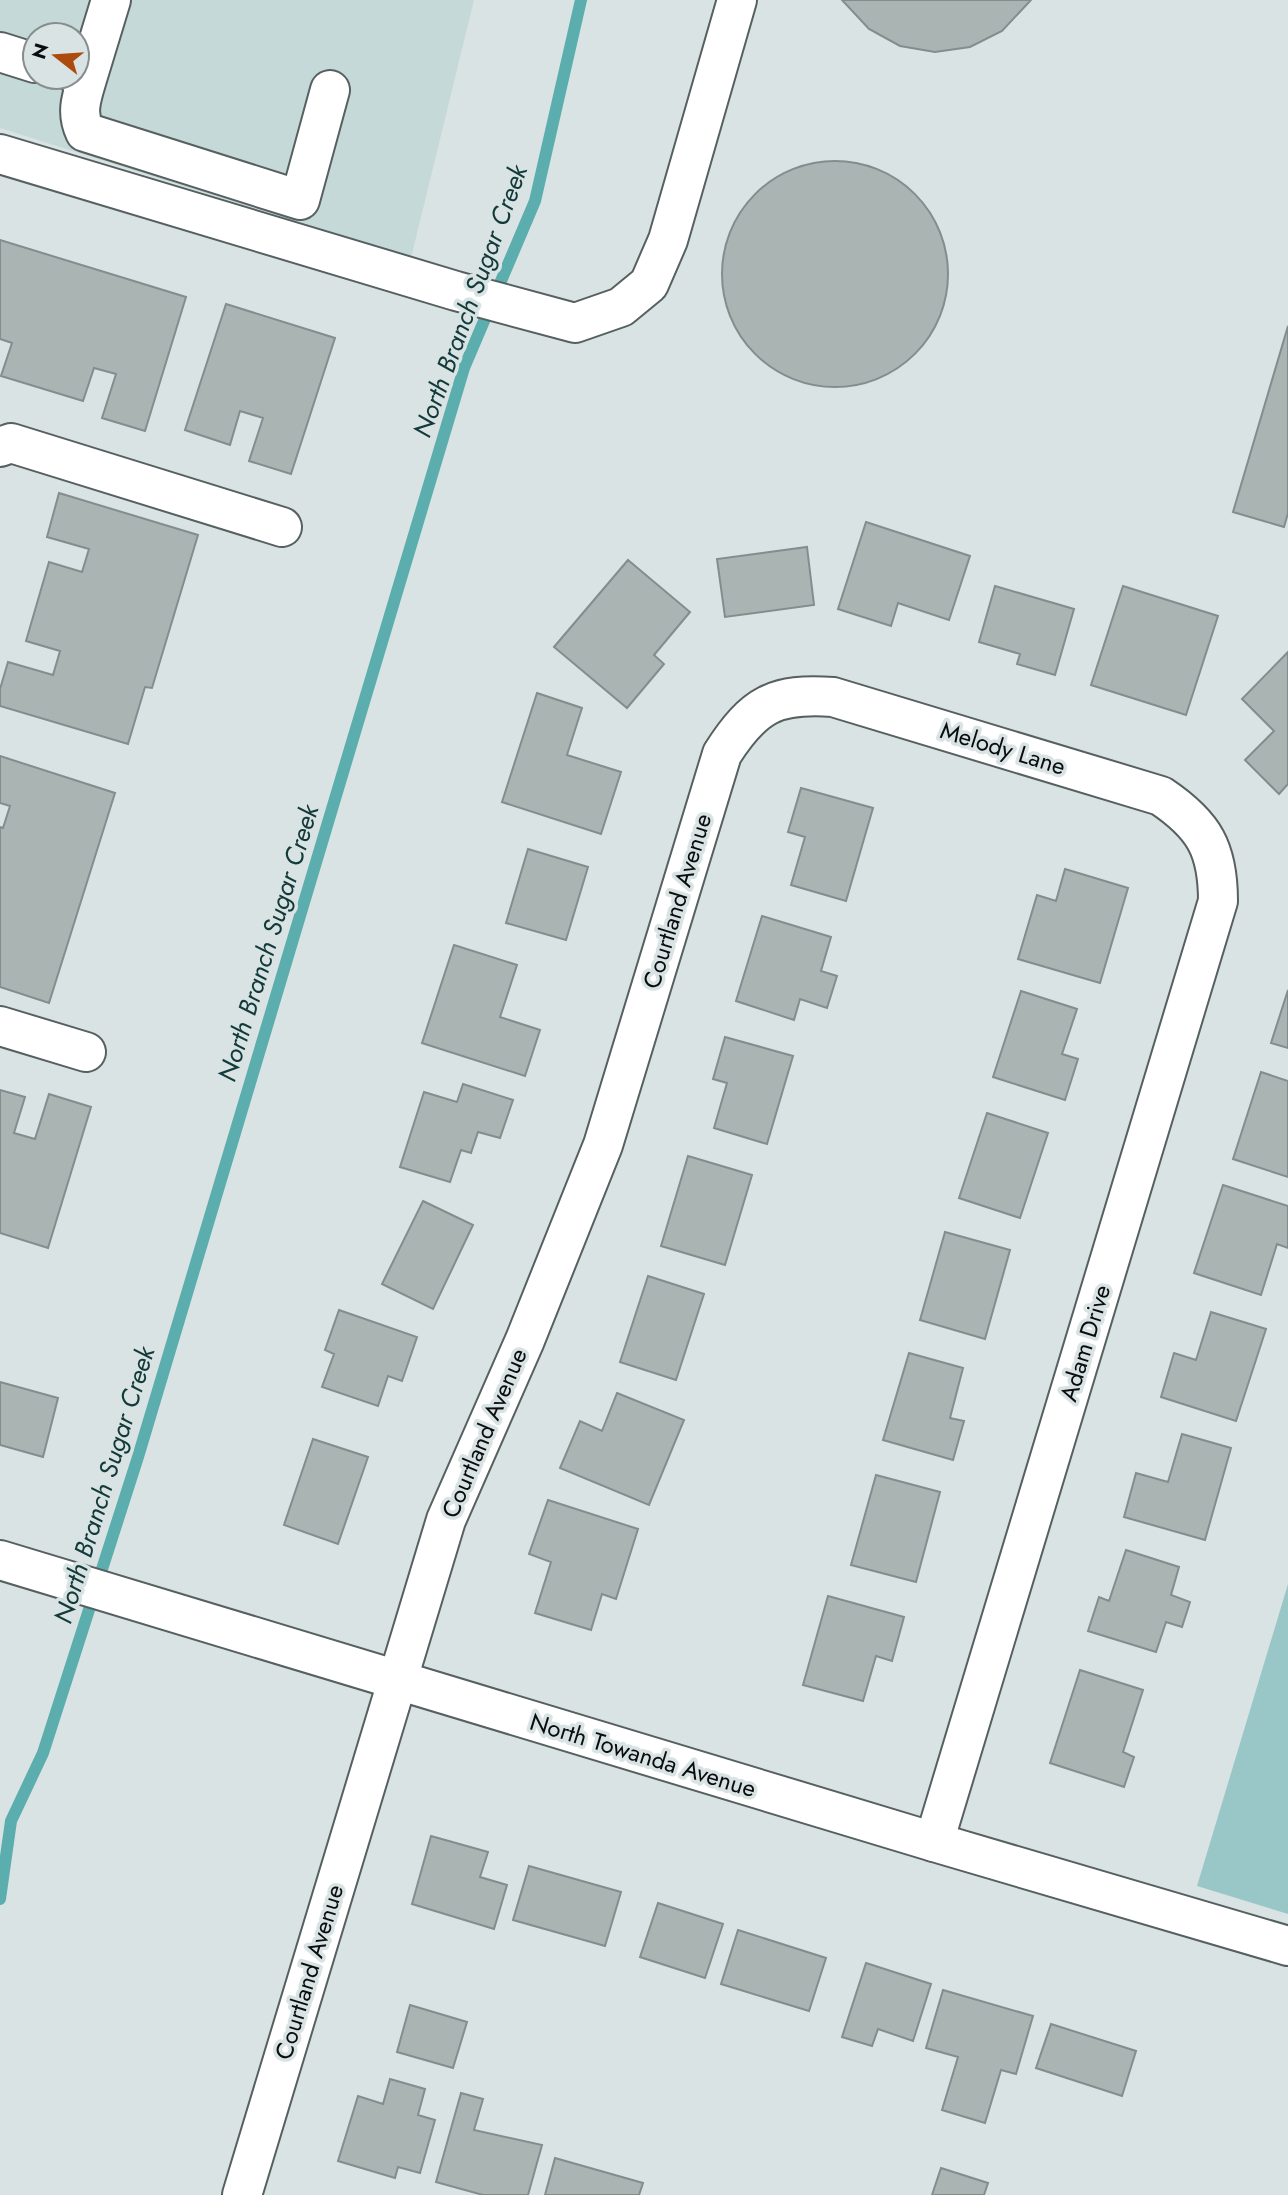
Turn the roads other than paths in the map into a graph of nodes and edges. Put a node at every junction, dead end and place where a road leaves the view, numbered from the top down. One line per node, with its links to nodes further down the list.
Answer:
1 (111, 0): 4 (street)
2 (737, 0): 8 (street)
3 (0, 52): 5 (street)
4 (91, 53)
5 (21, 59)
6 (330, 90): 7 (street)
7 (81, 91)
8 (0, 154)
9 (0, 447): 10 (street)
10 (282, 527)
11 (778, 700): 12 (street, Melody Lane); 16 (street, Courtland Avenue)
12 (1209, 842): 17 (street, Adam Drive)
13 (0, 1026): 14 (street)
14 (86, 1052)
15 (0, 1560): 16 (street, North Towanda Avenue)
16 (397, 1682): 17 (street, North Towanda Avenue); 19 (street, Courtland Avenue)
17 (933, 1842): 18 (street, North Towanda Avenue)
18 (1288, 1946)
19 (242, 2195)

